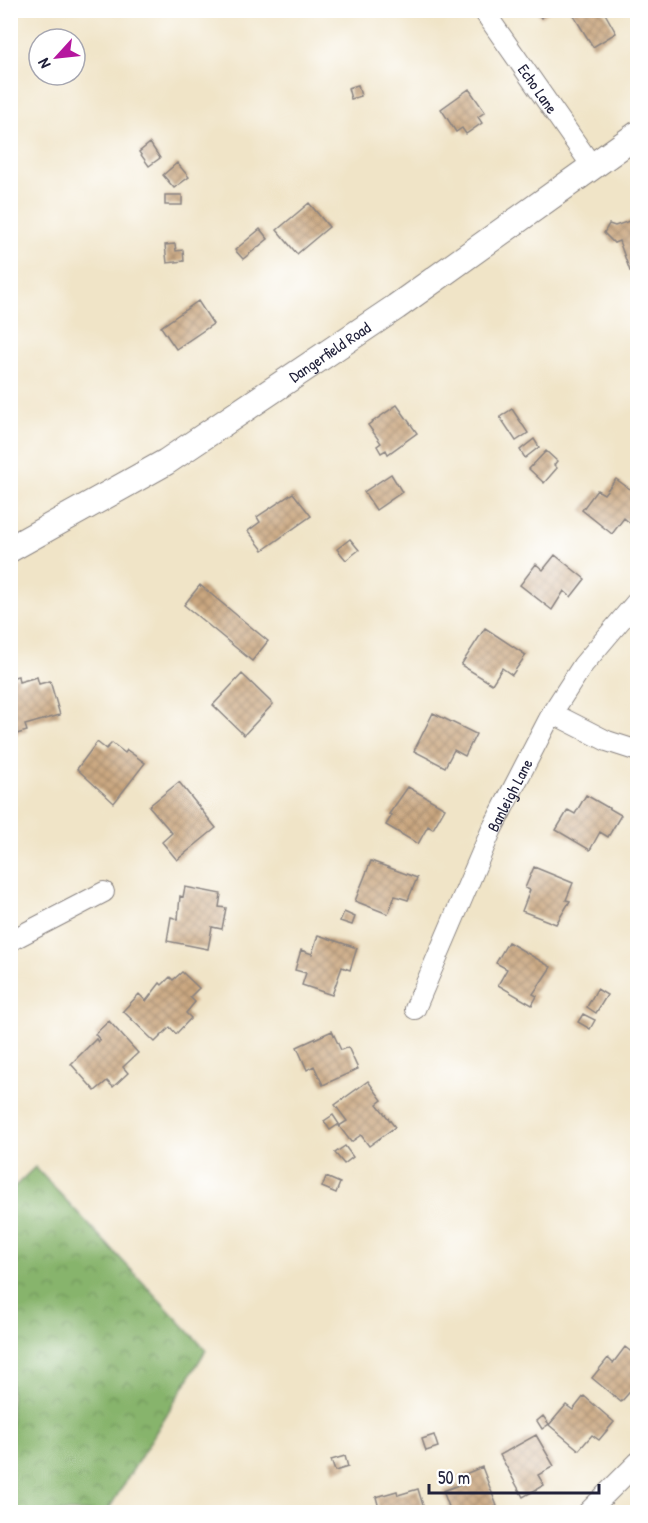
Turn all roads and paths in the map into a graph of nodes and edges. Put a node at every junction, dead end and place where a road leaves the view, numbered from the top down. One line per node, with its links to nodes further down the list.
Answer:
1 (483, 10): 3 (street, Echo Lane)
2 (638, 134): 3 (street, Dangerfield Road)
3 (592, 166): 4 (street, Dangerfield Road)
4 (10, 549)
5 (638, 600): 6 (street, Banleigh Lane)
6 (552, 713): 7 (street); 10 (street, Banleigh Lane)
7 (638, 751)
8 (104, 892): 9 (street)
9 (10, 941)
10 (415, 1009)
11 (638, 1462): 12 (street)
12 (588, 1512)

